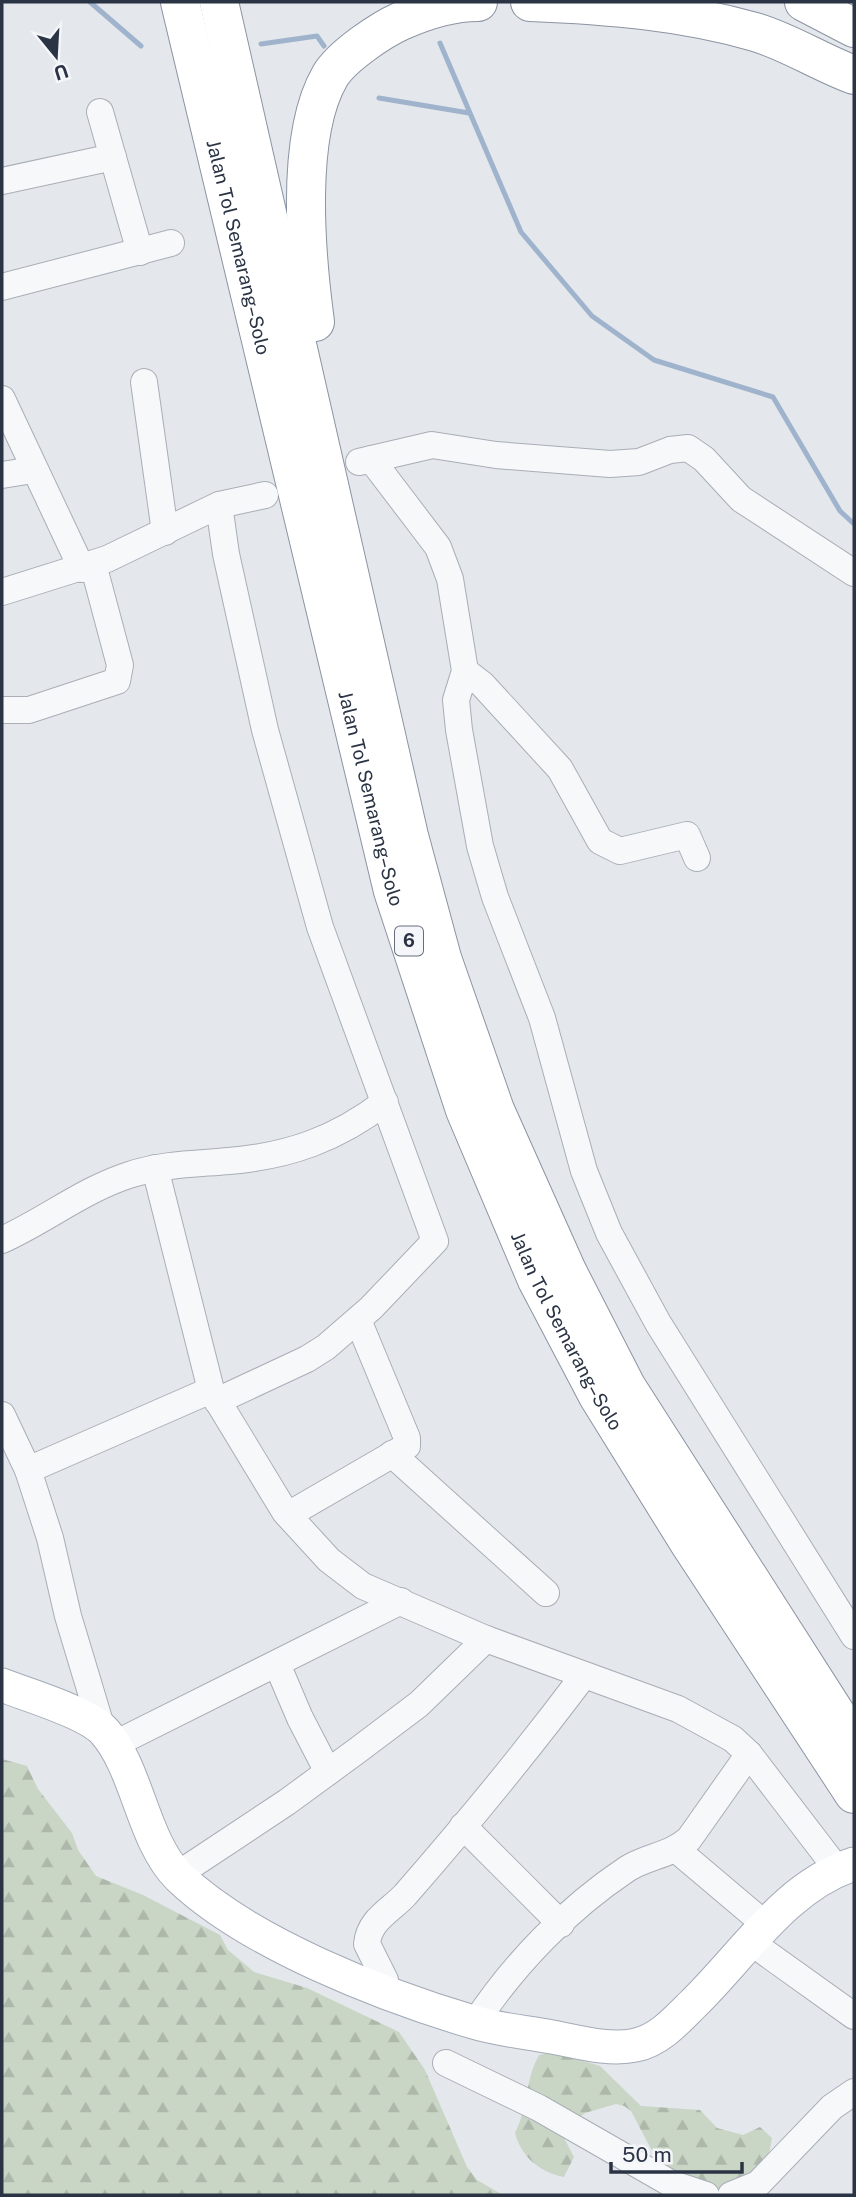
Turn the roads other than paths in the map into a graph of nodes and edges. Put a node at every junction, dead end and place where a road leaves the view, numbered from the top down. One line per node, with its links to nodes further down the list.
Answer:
1 (180, 2): 51 (highway, Jalan Tol Semarang–Solo / 6)
2 (219, 2): 23 (highway, Jalan Tol Semarang–Solo / 6)
3 (478, 2): 23 (highway)
4 (530, 2): 9 (highway)
5 (730, 2): 8 (highway)
6 (804, 2): 7 (highway)
7 (854, 29)
8 (854, 56)
9 (854, 75)
10 (100, 112): 11 (street)
11 (113, 157): 12 (street); 14 (street)
12 (2, 181)
13 (171, 243): 14 (street)
14 (140, 251): 15 (street)
15 (2, 287)
16 (144, 382): 22 (street)
17 (2, 399): 18 (street)
18 (33, 470): 19 (street); 24 (street)
19 (2, 475)
20 (265, 495): 21 (street)
21 (219, 505): 22 (street); 30 (street)
22 (165, 532): 24 (street)
23 (345, 560): 48 (highway, Jalan Tol Semarang–Solo / 6)
24 (88, 567): 26 (street); 28 (street)
25 (854, 573): 27 (street)
26 (2, 592)
27 (465, 671): 29 (street); 41 (street)
28 (2, 710)
29 (697, 858)
30 (385, 1102): 31 (street); 33 (street)
31 (155, 1168): 32 (street); 34 (street)
32 (2, 1240)
33 (358, 1320): 34 (street); 36 (street)
34 (214, 1395): 37 (street); 38 (street)
35 (2, 1415): 37 (street)
36 (392, 1454): 38 (street); 39 (street)
37 (28, 1471): 46 (street)
38 (288, 1515): 40 (street)
39 (546, 1593)
40 (401, 1601): 42 (street); 43 (street)
41 (854, 1636)
42 (486, 1639): 44 (street); 50 (street)
43 (277, 1664): 47 (street); 50 (street)
44 (584, 1675): 49 (street); 52 (street)
45 (2, 1685): 46 (main road)
46 (80, 1703): 47 (main road)
47 (108, 1737): 55 (main road)
48 (854, 1742)
49 (749, 1754): 53 (street); 54 (street)
50 (328, 1772): 55 (street)
51 (854, 1794)
52 (463, 1826): 56 (street); 58 (street)
53 (677, 1850): 56 (street); 57 (street)
54 (846, 1867): 57 (main road)
55 (177, 1875): 58 (main road)
56 (561, 1924): 60 (street)
57 (760, 1934): 59 (street); 60 (main road)
58 (384, 1990): 60 (main road)
59 (854, 2016)
60 (475, 2023)
61 (446, 2063): 63 (street)
62 (854, 2092): 64 (street)
63 (706, 2195)
64 (731, 2195)

